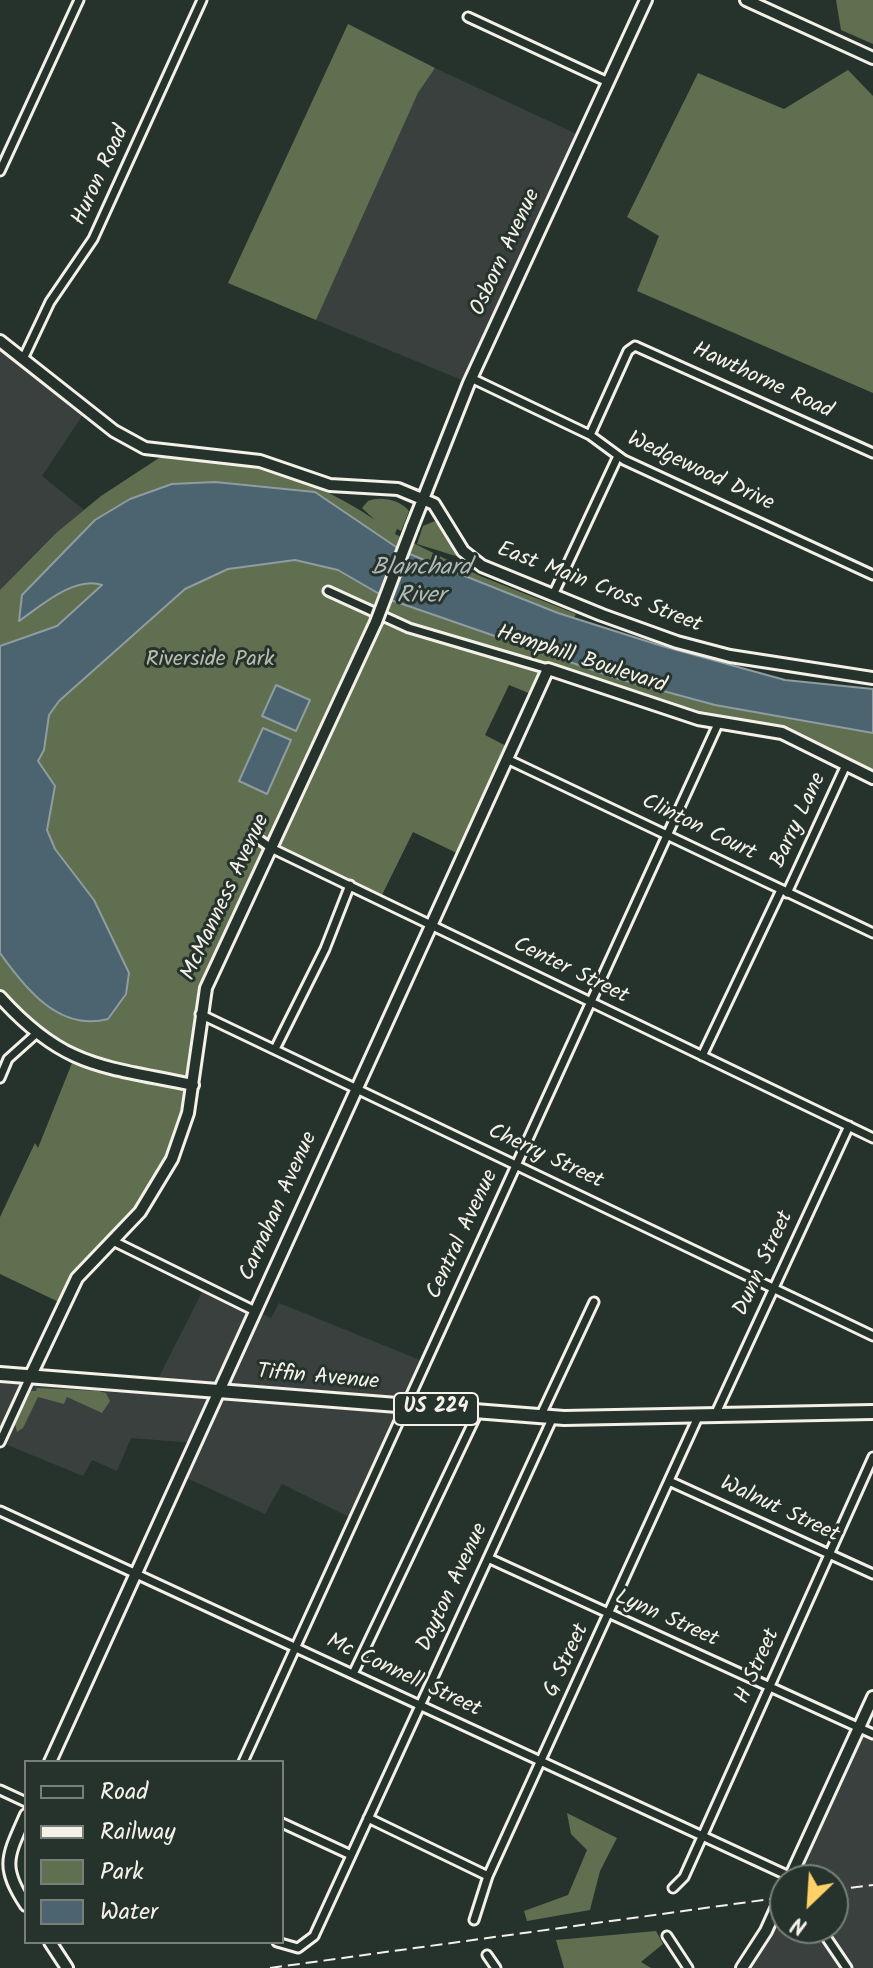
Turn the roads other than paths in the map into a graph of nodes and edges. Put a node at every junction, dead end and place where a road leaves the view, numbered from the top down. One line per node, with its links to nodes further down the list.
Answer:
1 (79, 0): 8 (street)
2 (202, 0): 10 (street, Huron Road)
3 (646, 0): 7 (main road, Osborn Avenue)
4 (746, 0): 6 (main road)
5 (468, 17): 7 (street)
6 (873, 58)
7 (608, 82): 11 (main road, Osborn Avenue)
8 (0, 171)
9 (0, 341): 10 (main road, East Main Cross Street)
10 (23, 359): 15 (main road, East Main Cross Street)
11 (471, 378): 12 (street, Wedgewood Drive); 15 (main road, Osborn Avenue)
12 (590, 435): 13 (street, Hawthorne Road); 14 (street, Wedgewood Drive)
13 (873, 453)
14 (618, 456): 17 (street, Wedgewood Drive); 19 (street)
15 (423, 499): 16 (main road, Osborn Avenue); 19 (main road, East Main Cross Street)
16 (412, 527): 28 (main road, McManness Avenue, bridge)
17 (873, 575)
18 (328, 591): 20 (street, Hemphill Boulevard)
19 (553, 595): 21 (main road, East Main Cross Street)
20 (548, 669): 22 (main road, Hemphill Boulevard); 23 (main road, Carnahan Avenue)
21 (873, 678)
22 (718, 724): 24 (main road, Hemphill Boulevard); 26 (street, Central Avenue)
23 (507, 759): 26 (street, Clinton Court); 31 (main road, Carnahan Avenue)
24 (846, 765): 25 (main road, Hemphill Boulevard); 30 (street, Barry Lane)
25 (873, 778)
26 (667, 834): 30 (street, Clinton Court); 34 (street, Central Avenue)
27 (253, 835): 28 (street, Center Street)
28 (271, 848): 29 (street, Center Street); 35 (main road, McManness Avenue)
29 (350, 885): 31 (street, Center Street); 37 (street)
30 (784, 891): 32 (street, Clinton Court); 38 (street, Barry Lane)
31 (431, 924): 34 (street, Center Street); 43 (main road, Carnahan Avenue)
32 (873, 933)
33 (0, 997): 36 (main road)
34 (591, 1002): 38 (street, Center Street); 46 (street, Central Avenue)
35 (200, 1014): 37 (street, Cherry Street); 42 (main road, McManness Avenue)
36 (37, 1033): 39 (street); 42 (main road)
37 (275, 1049): 43 (street, Cherry Street)
38 (702, 1056): 44 (street, Center Street)
39 (8, 1059): 40 (street); 41 (street)
40 (0, 1064)
41 (0, 1078)
42 (193, 1085): 47 (main road, McManness Avenue)
43 (358, 1088): 46 (street, Cherry Street); 50 (main road, Carnahan Avenue)
44 (849, 1126): 45 (street, Center Street); 48 (street, Dunn Street)
45 (873, 1138)
46 (516, 1164): 48 (street, Cherry Street); 55 (street, Central Avenue)
47 (113, 1241): 50 (street); 53 (main road, McManness Avenue)
48 (773, 1288): 51 (street, Cherry Street); 60 (street, Dunn Street)
49 (594, 1302): 58 (street, Dayton Avenue)
50 (255, 1311): 54 (main road, Carnahan Avenue)
51 (873, 1336)
52 (0, 1374): 53 (highway, Tiffin Avenue / US 224)
53 (30, 1377): 54 (highway, Tiffin Avenue / US 224); 61 (street, McManness Avenue)
54 (219, 1390): 55 (highway, Tiffin Avenue / US 224); 67 (main road, Carnahan Avenue)
55 (405, 1406): 56 (highway, Tiffin Avenue / US 224); 70 (street, Central Avenue)
56 (478, 1412): 58 (highway, Tiffin Avenue / US 224); 71 (street)
57 (873, 1412): 60 (highway, Tiffin Avenue / US 224)
58 (546, 1417): 59 (highway, Tiffin Avenue / US 224); 66 (street, Dayton Avenue)
59 (698, 1417): 60 (highway, Tiffin Avenue / US 224); 63 (street, G Street)
60 (715, 1417)
61 (0, 1442)
62 (873, 1457): 65 (street, H Street)
63 (669, 1481): 65 (street, Walnut Street); 69 (street, G Street)
64 (0, 1511): 67 (street, Mc Connell Street)
65 (829, 1554): 68 (street, Walnut Street); 72 (street, H Street)
66 (488, 1558): 69 (street, Lynn Street); 74 (street, Dayton Avenue)
67 (135, 1573): 70 (street, Mc Connell Street); 77 (main road, Carnahan Avenue)
68 (873, 1574)
69 (610, 1614): 72 (street, Lynn Street); 79 (street, G Street)
70 (295, 1647): 71 (street, Mc Connell Street); 78 (street, Central Avenue)
71 (353, 1674): 74 (street, Mc Connell Street)
72 (770, 1686): 75 (street, Lynn Street); 85 (street, H Street)
73 (873, 1697): 75 (main road)
74 (420, 1706): 79 (street, Mc Connell Street); 82 (street, Dayton Avenue)
75 (859, 1728): 76 (street, Lynn Street); 87 (main road)
76 (873, 1734)
77 (51, 1760)
78 (244, 1760)
79 (542, 1762): 85 (street, Mc Connell Street); 89 (street, G Street)
80 (0, 1790): 81 (street)
81 (24, 1801)
82 (368, 1818): 86 (street, Dayton Avenue); 89 (street)
83 (24, 1820): 90 (main road)
84 (284, 1824): 86 (street)
85 (702, 1835): 88 (street, Mc Connell Street); 91 (street, H Street)
86 (351, 1855): 97 (street, Dayton Avenue)
87 (796, 1864)
88 (769, 1868)
89 (488, 1876): 93 (street, G Street)
90 (5, 1880): 92 (main road)
91 (673, 1888)
92 (24, 1903)
93 (474, 1920)
94 (769, 1922): 103 (main road)
95 (667, 1936): 102 (street)
96 (51, 1944): 100 (main road)
97 (282, 1944)
98 (831, 1944): 104 (street)
99 (487, 1955): 101 (street)
100 (67, 1968)
101 (496, 1968)
102 (688, 1968)
103 (742, 1968)
104 (847, 1968)

